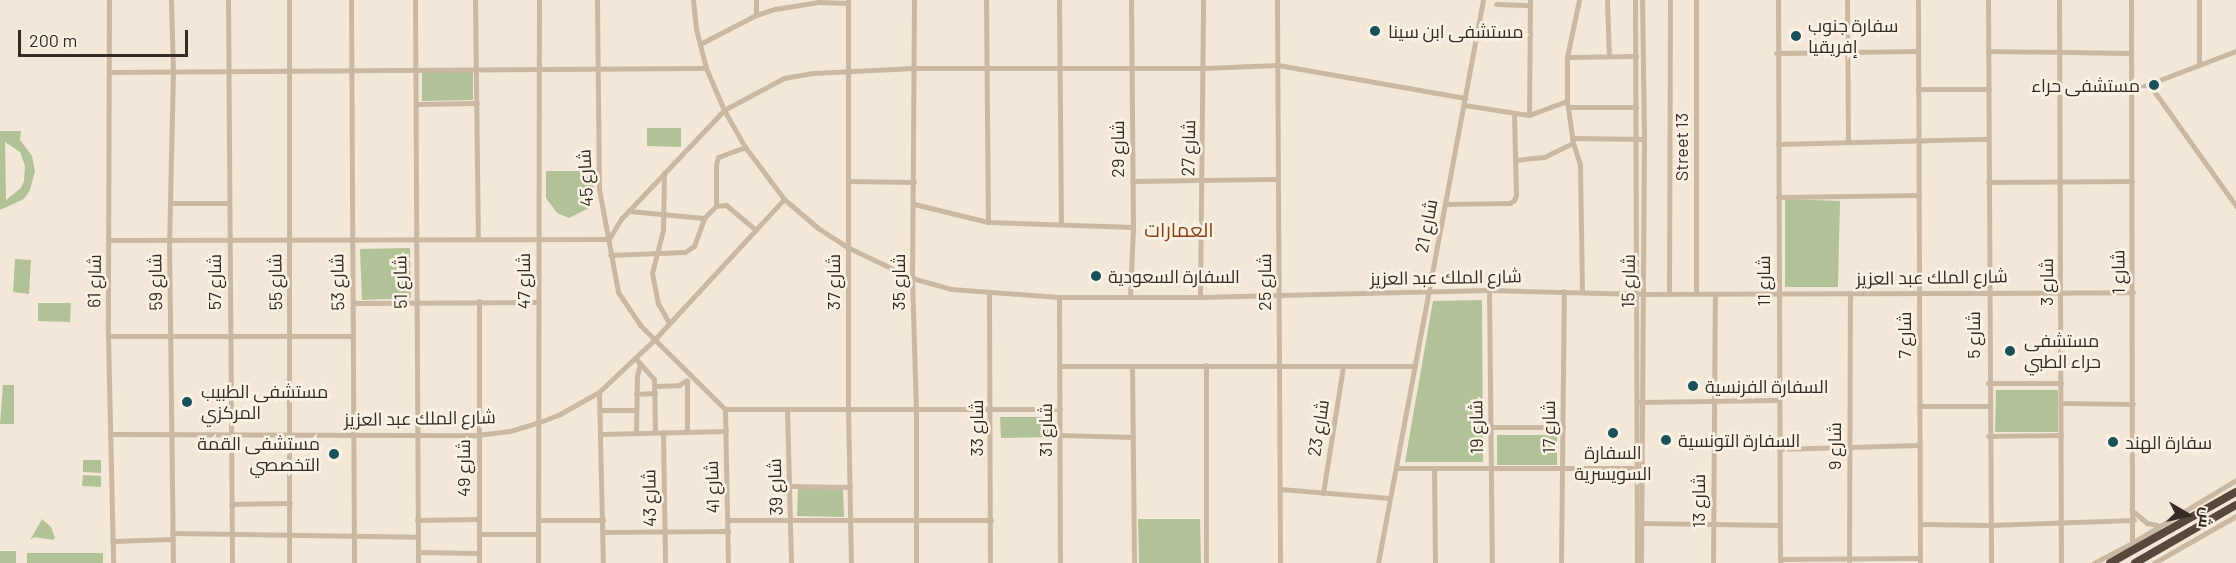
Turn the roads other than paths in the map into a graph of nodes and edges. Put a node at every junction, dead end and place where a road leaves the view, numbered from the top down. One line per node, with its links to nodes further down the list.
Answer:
1 (109, 0): 66 (street, شارع 61)
2 (171, 0): 59 (street, شارع 59)
3 (228, 0): 64 (street, شارع 57)
4 (289, 0): 60 (street, شارع 55)
5 (351, 0): 61 (street, شارع 53)
6 (415, 0): 62 (street, شارع 51)
7 (475, 0): 63 (street)
8 (539, 0): 57 (street, شارع 47)
9 (597, 0): 58 (street, شارع 45)
10 (693, 0): 37 (street, شارع الملك عبد العزيز)
11 (756, 0): 36 (street)
12 (914, 0): 53 (street, شارع 35)
13 (986, 0): 51 (street)
14 (1059, 0): 54 (street)
15 (1131, 0): 55 (street, شارع 29)
16 (1203, 0): 56 (street, شارع 27)
17 (1277, 0): 49 (street, شارع 25)
18 (1484, 0): 71 (street, شارع 21)
19 (1579, 0): 46 (street)
20 (1607, 0): 45 (street)
21 (1635, 0): 47 (street, شارع 15)
22 (1642, 0): 48 (street, شارع 15)
23 (1670, 0): 138 (street)
24 (1696, 0): 139 (street, Street 13)
25 (1778, 0): 43 (street, شارع 11)
26 (1847, 0): 38 (street)
27 (1918, 0): 39 (street, شارع 7)
28 (1988, 0): 40 (street, شارع 5)
29 (2059, 0): 41 (street, شارع 3)
30 (2131, 0): 44 (street, شارع 1)
31 (2199, 0): 50 (street)
32 (848, 1): 34 (street); 65 (street, شارع 37)
33 (1530, 2): 35 (street); 78 (street)
34 (786, 3): 36 (street)
35 (1496, 4)
36 (756, 15): 37 (street)
37 (700, 44): 52 (street, شارع الملك عبد العزيز)
38 (1848, 50): 39 (street); 43 (street); 84 (street)
39 (1918, 51): 68 (street, شارع 7)
40 (1988, 51): 41 (street); 69 (street, شارع 5)
41 (2059, 51): 44 (street); 93 (street, شارع 3)
42 (2236, 51): 50 (street)
43 (1776, 53): 85 (street, شارع 11)
44 (2131, 53): 70 (street, شارع 1)
45 (1609, 56): 46 (street); 47 (street)
46 (1567, 57): 74 (street)
47 (1635, 59): 48 (street); 75 (street, شارع 15)
48 (1643, 62): 80 (street, شارع 15)
49 (1278, 65): 56 (street); 71 (street); 89 (street, شارع 25)
50 (2199, 65): 67 (street)
51 (987, 67): 53 (street); 54 (street); 109 (street)
52 (706, 68): 58 (street); 76 (street, شارع الملك عبد العزيز)
53 (914, 68): 65 (street); 95 (street, شارع 35)
54 (1060, 68): 55 (street); 110 (street)
55 (1132, 68): 56 (street); 92 (street, شارع 29)
56 (1204, 68): 90 (street, شارع 27)
57 (538, 69): 58 (street); 63 (street); 120 (street, شارع 47)
58 (597, 69): 121 (street, شارع 45)
59 (173, 70): 64 (street); 66 (street); 100 (street, شارع 59)
60 (289, 70): 61 (street); 64 (street); 118 (street, شارع 55)
61 (352, 70): 62 (street); 119 (street, شارع 53)
62 (415, 70): 63 (street); 73 (street, شارع 51)
63 (476, 70): 72 (street)
64 (228, 71): 101 (street, شارع 57)
65 (848, 71): 76 (street); 91 (street, شارع 37)
66 (109, 72): 115 (street, شارع 61)
67 (2149, 84): 70 (street); 105 (street)
68 (1918, 89): 69 (street); 83 (street, شارع 7)
69 (1989, 89): 81 (street, شارع 5)
70 (2132, 91): 94 (street, شارع 1)
71 (1464, 102): 77 (street); 103 (street, شارع 21)
72 (477, 103): 73 (street); 114 (street)
73 (416, 104): 113 (street, شارع 51)
74 (1568, 104): 75 (street); 78 (street); 82 (street)
75 (1636, 106): 79 (street, شارع 15)
76 (724, 110): 86 (street, شارع الملك عبد العزيز); 88 (street)
77 (1514, 113): 78 (street); 87 (street)
78 (1529, 115)
79 (1635, 139): 80 (street); 82 (street); 137 (street, شارع 15)
80 (1644, 139): 137 (street, شارع 15)
81 (1988, 139): 83 (street); 96 (street, شارع 5)
82 (1572, 141): 87 (street); 130 (street)
83 (1919, 141): 84 (street); 97 (street, شارع 7)
84 (1848, 142): 85 (street)
85 (1778, 144): 98 (street, شارع 11)
86 (745, 147): 99 (street, شارع الملك عبد العزيز); 104 (street)
87 (1515, 160): 103 (street)
88 (664, 173): 106 (street); 107 (street)
89 (1278, 179): 90 (street); 141 (street, شارع 25)
90 (1203, 180): 92 (street); 144 (street, شارع 27)
91 (848, 181): 95 (street); 122 (street, شارع 37)
92 (1132, 181): 111 (street, شارع 29)
93 (2060, 181): 94 (street); 96 (street); 131 (street, شارع 3)
94 (2132, 181): 132 (street, شارع 1)
95 (914, 182): 102 (street, شارع 35)
96 (1989, 182): 128 (street, شارع 5)
97 (1919, 195): 98 (street); 136 (street, شارع 7)
98 (1778, 196): 134 (street, شارع 11)
99 (784, 200): 112 (street, شارع الملك عبد العزيز); 122 (street, شارع الملك عبد العزيز)
100 (170, 203): 101 (street); 116 (street, شارع 59)
101 (228, 203): 117 (street, شارع 57)
102 (914, 204): 109 (street); 125 (street, شارع 35)
103 (1445, 204): 129 (street, شارع 21)
104 (716, 206): 108 (street); 112 (street)
105 (2236, 206)
106 (629, 211): 107 (street); 121 (street)
107 (664, 216): 108 (street); 123 (street)
108 (704, 218): 123 (street)
109 (988, 222): 110 (street)
110 (1061, 224): 111 (street)
111 (1133, 227): 143 (street, شارع 29)
112 (756, 230): 149 (street, شارع الملك عبد العزيز)
113 (414, 239): 114 (street); 119 (street); 146 (street, شارع 51)
114 (478, 239): 120 (street)
115 (109, 240): 116 (street); 150 (street, شارع 61)
116 (169, 240): 117 (street); 152 (street, شارع 59)
117 (229, 240): 118 (street); 153 (street, شارع 57)
118 (290, 240): 119 (street); 154 (street, شارع 55)
119 (352, 240): 148 (street, شارع 53)
120 (538, 240): 121 (street); 147 (street, شارع 47)
121 (609, 240): 124 (street, شارع 45)
122 (847, 247): 125 (street, شارع الملك عبد العزيز); 178 (street, شارع 37)
123 (658, 254): 124 (street); 149 (street)
124 (610, 255): 155 (street, شارع 45)
125 (912, 278): 133 (street, شارع الملك عبد العزيز); 184 (street, شارع 35)
126 (1489, 290): 127 (street, شارع الملك عبد العزيز); 129 (street, شارع الملك عبد العزيز); 187 (street, شارع 19)
127 (1564, 291): 130 (street, شارع الملك عبد العزيز); 188 (street, شارع 17)
128 (1989, 291): 131 (street, شارع الملك عبد العزيز); 136 (street, شارع الملك عبد العزيز); 166 (street, شارع 5)
129 (1429, 292): 141 (street, شارع الملك عبد العزيز); 161 (street, شارع 21)
130 (1582, 292): 137 (street, شارع الملك عبد العزيز)
131 (2061, 292): 132 (street, شارع الملك عبد العزيز); 167 (street, شارع 3)
132 (2133, 292): 175 (street, شارع 1)
133 (989, 293): 142 (street, شارع الملك عبد العزيز); 181 (street, شارع 33)
134 (1778, 293): 135 (street, شارع الملك عبد العزيز); 140 (street, شارع الملك عبد العزيز); 171 (street, شارع 11)
135 (1850, 293): 136 (street, شارع الملك عبد العزيز); 206 (street, شارع 9)
136 (1919, 293): 176 (street, شارع 7)
137 (1639, 294): 138 (street, شارع الملك عبد العزيز); 173 (street, شارع 15)
138 (1669, 294): 139 (street, شارع الملك عبد العزيز)
139 (1696, 294): 140 (street, شارع الملك عبد العزيز)
140 (1715, 294): 172 (street, شارع 13)
141 (1279, 296): 144 (street, شارع الملك عبد العزيز); 162 (street, شارع 25)
142 (1059, 297): 143 (street, شارع الملك عبد العزيز); 159 (street, شارع 31)
143 (1130, 297): 144 (street, شارع الملك عبد العزيز)
144 (1200, 297)
145 (479, 301): 146 (street); 147 (street); 201 (street, شارع 49)
146 (415, 302): 148 (street); 200 (street, شارع 51)
147 (538, 302): 186 (street, شارع 47)
148 (353, 303): 151 (street, شارع 53)
149 (669, 323): 155 (street, شارع الملك عبد العزيز)
150 (108, 336): 152 (street); 194 (street, شارع 61)
151 (352, 336): 154 (street); 198 (street, شارع 53)
152 (170, 337): 153 (street); 195 (street, شارع 59)
153 (229, 337): 154 (street); 196 (street, شارع 57)
154 (291, 337): 197 (street, شارع 55)
155 (655, 339): 156 (street, شارع الملك عبد العزيز); 164 (street, شارع 45)
156 (635, 358): 157 (street); 169 (street, شارع الملك عبد العزيز)
157 (640, 363): 168 (street); 170 (street)
158 (1206, 365): 160 (street); 162 (street); 277 (street)
159 (1060, 366): 160 (street); 182 (street, شارع 31)
160 (1132, 366): 205 (street)
161 (1415, 366): 163 (street); 209 (street, شارع 21)
162 (1279, 367): 163 (street); 217 (street, شارع 25)
163 (1343, 367): 219 (street, شارع 23)
164 (692, 376): 165 (street); 179 (street, شارع 45)
165 (687, 381): 168 (street); 191 (street)
166 (1988, 383): 167 (street); 177 (street, شارع 5)
167 (2061, 383): 174 (street, شارع 3)
168 (655, 390): 170 (street); 189 (street)
169 (599, 392): 185 (street); 186 (street, شارع الملك عبد العزيز)
170 (636, 394): 183 (street)
171 (1777, 400): 172 (street); 208 (street, شارع 11)
172 (1713, 401): 173 (street); 238 (street, شارع 13)
173 (1639, 402): 213 (street, شارع 15); 237 (street, شارع 15)
174 (2062, 403): 175 (street); 203 (street, شارع 3)
175 (2133, 404): 224 (street, شارع 1)
176 (1919, 406): 177 (street); 207 (street, شارع 7)
177 (1989, 406): 204 (street, شارع 5)
178 (848, 408): 180 (street); 184 (street); 216 (street, شارع 37)
179 (725, 409): 180 (street); 192 (street, شارع 41)
180 (787, 409): 215 (street, شارع 39)
181 (991, 409): 182 (street); 184 (street); 234 (street, شارع 33)
182 (1060, 409): 202 (street, شارع 31)
183 (635, 410): 185 (street); 193 (street)
184 (916, 410): 233 (street, شارع 35)
185 (600, 411): 199 (street)
186 (537, 423): 201 (street, شارع الملك عبد العزيز); 228 (street, شارع 47)
187 (1491, 427): 188 (street); 211 (street, شارع 19)
188 (1563, 427): 212 (street, شارع 17)
189 (655, 432): 190 (street); 193 (street)
190 (663, 432): 191 (street); 245 (street, شارع 43)
191 (687, 432): 192 (street)
192 (726, 432): 230 (street, شارع 41)
193 (636, 433): 199 (street)
194 (110, 434): 195 (street, شارع الملك عبد العزيز); 253 (street, شارع 61)
195 (172, 434): 196 (street, شارع الملك عبد العزيز); 251 (street, شارع 59)
196 (231, 434): 197 (street, شارع الملك عبد العزيز); 222 (street, شارع 57)
197 (290, 434): 198 (street, شارع الملك عبد العزيز); 221 (street, شارع 55)
198 (353, 434): 200 (street, شارع الملك عبد العزيز); 250 (street, شارع 53)
199 (601, 434): 229 (street)
200 (417, 435): 201 (street, شارع الملك عبد العزيز); 227 (street, شارع 51)
201 (477, 435): 226 (street, شارع 49)
202 (1060, 435): 205 (street); 275 (street, شارع 31)
203 (2061, 435): 204 (street); 236 (street, شارع 3)
204 (1988, 436): 241 (street, شارع 5)
205 (1133, 437): 276 (street)
206 (1849, 446): 207 (street); 208 (street); 257 (street, شارع 9)
207 (1920, 446): 239 (street, شارع 7)
208 (1778, 449): 240 (street, شارع 11)
209 (1396, 468): 210 (street); 220 (street, شارع 21)
210 (1434, 468): 211 (street); 280 (street)
211 (1491, 468): 212 (street); 281 (street, شارع 19)
212 (1563, 468): 213 (street); 282 (street, شارع 17)
213 (1637, 468): 283 (street, شارع 15)
214 (2236, 480): 242 (street)
215 (790, 486): 216 (street); 231 (street, شارع 39)
216 (850, 487): 232 (street, شارع 37)
217 (1280, 489): 219 (street); 278 (street, شارع 25)
218 (2236, 492): 288 (highway)
219 (1323, 493): 220 (street)
220 (1390, 498): 279 (street, شارع 21)
221 (290, 503): 222 (street); 249 (street, شارع 55)
222 (231, 504): 246 (street, شارع 57)
223 (2236, 505): 289 (highway)
224 (2134, 511): 235 (street, شارع 1); 242 (street)
225 (2236, 516): 290 (street)
226 (478, 519): 227 (street); 247 (street, شارع 49)
227 (417, 520): 252 (street, شارع 51)
228 (538, 520): 229 (street); 248 (street, شارع 47)
229 (603, 520): 244 (street)
230 (728, 520): 231 (street); 243 (street, شارع 41)
231 (791, 520): 232 (street); 271 (street, شارع 39)
232 (851, 520): 233 (street); 272 (street, شارع 37)
233 (917, 520): 234 (street); 273 (street, شارع 35)
234 (991, 520): 274 (street, شارع 33)
235 (2134, 520): 236 (street); 254 (street, شارع 1)
236 (2061, 522): 241 (street); 286 (street, شارع 3)
237 (1641, 523): 238 (street); 283 (street, شارع 15)
238 (1714, 523): 240 (street); 284 (street, شارع 13)
239 (1920, 524): 241 (street); 259 (street, شارع 7)
240 (1778, 525): 258 (street, شارع 11)
241 (1990, 525): 285 (street, شارع 5)
242 (2159, 525): 254 (street)
243 (728, 531): 245 (street); 270 (street, شارع 41)
244 (603, 532): 245 (street); 268 (street)
245 (664, 532): 269 (street, شارع 43)
246 (231, 534): 249 (street); 251 (street); 262 (street, شارع 57)
247 (479, 534): 248 (street); 256 (street, شارع 49)
248 (538, 534): 267 (street, شارع 47)
249 (290, 535): 250 (street); 263 (street, شارع 55)
250 (354, 535): 252 (street); 264 (street, شارع 53)
251 (173, 536): 253 (street); 261 (street, شارع 59)
252 (417, 537): 255 (street, شارع 51)
253 (112, 541): 260 (street, شارع 61)
254 (2132, 543): 287 (street)
255 (418, 552): 256 (street); 265 (street, شارع 51)
256 (478, 553): 266 (street, شارع 49)
257 (1849, 560): 258 (street); 259 (street)
258 (1780, 561)
259 (1920, 561)
260 (113, 563)
261 (173, 563)
262 (232, 563)
263 (289, 563)
264 (354, 563)
265 (418, 563)
266 (479, 563)
267 (538, 563)
268 (603, 563)
269 (664, 563)
270 (728, 563)
271 (791, 563)
272 (851, 563)
273 (916, 563)
274 (990, 563)
275 (1060, 563)
276 (1134, 563)
277 (1206, 563)
278 (1281, 563)
279 (1378, 563)
280 (1435, 563)
281 (1492, 563)
282 (1562, 563)
283 (1639, 563)
284 (1713, 563)
285 (1991, 563)
286 (2061, 563)
287 (2094, 563)
288 (2110, 563)
289 (2136, 563)
290 (2154, 563)

